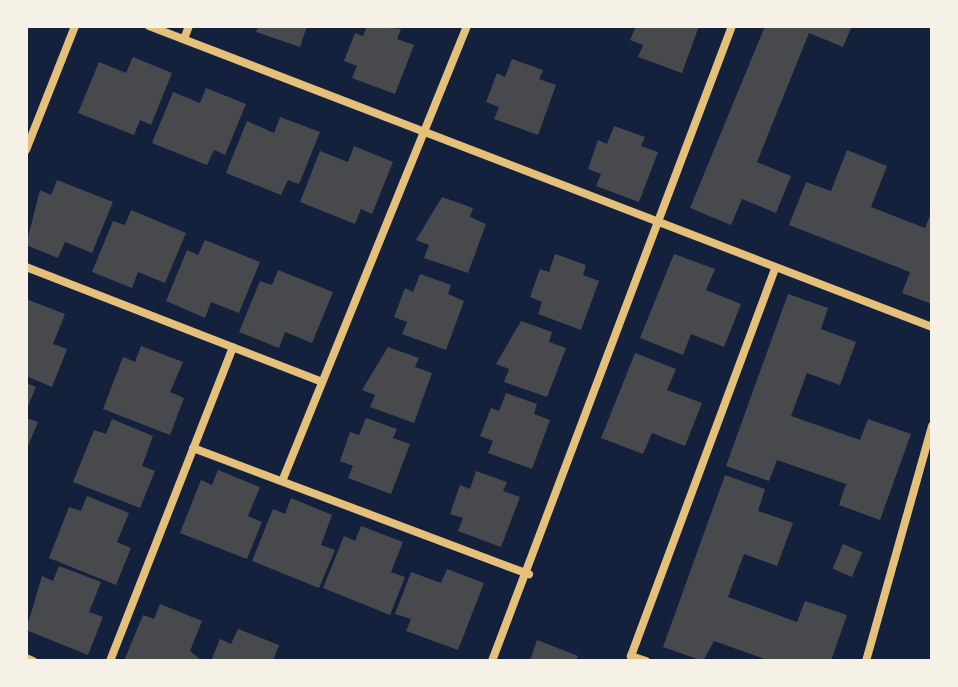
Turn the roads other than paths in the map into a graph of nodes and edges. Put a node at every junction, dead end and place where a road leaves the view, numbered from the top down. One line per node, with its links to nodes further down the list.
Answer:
1 (75, 26): 8 (street)
2 (149, 26): 6 (street)
3 (189, 26): 6 (street)
4 (467, 26): 7 (street)
5 (732, 26): 9 (street)
6 (184, 39): 7 (street)
7 (422, 135): 9 (street); 14 (street)
8 (26, 150)
9 (656, 225): 11 (street); 18 (street)
10 (26, 267): 13 (street)
11 (775, 269): 12 (street); 23 (street)
12 (932, 327)
13 (233, 347): 14 (street); 16 (street)
14 (318, 380): 17 (street)
15 (932, 426): 24 (street)
16 (193, 448): 17 (street); 21 (street)
17 (283, 479): 18 (street)
18 (529, 574): 22 (street)
19 (26, 658): 20 (street)
20 (33, 661)
21 (110, 661)
22 (492, 661)
23 (646, 661)
24 (866, 661)

